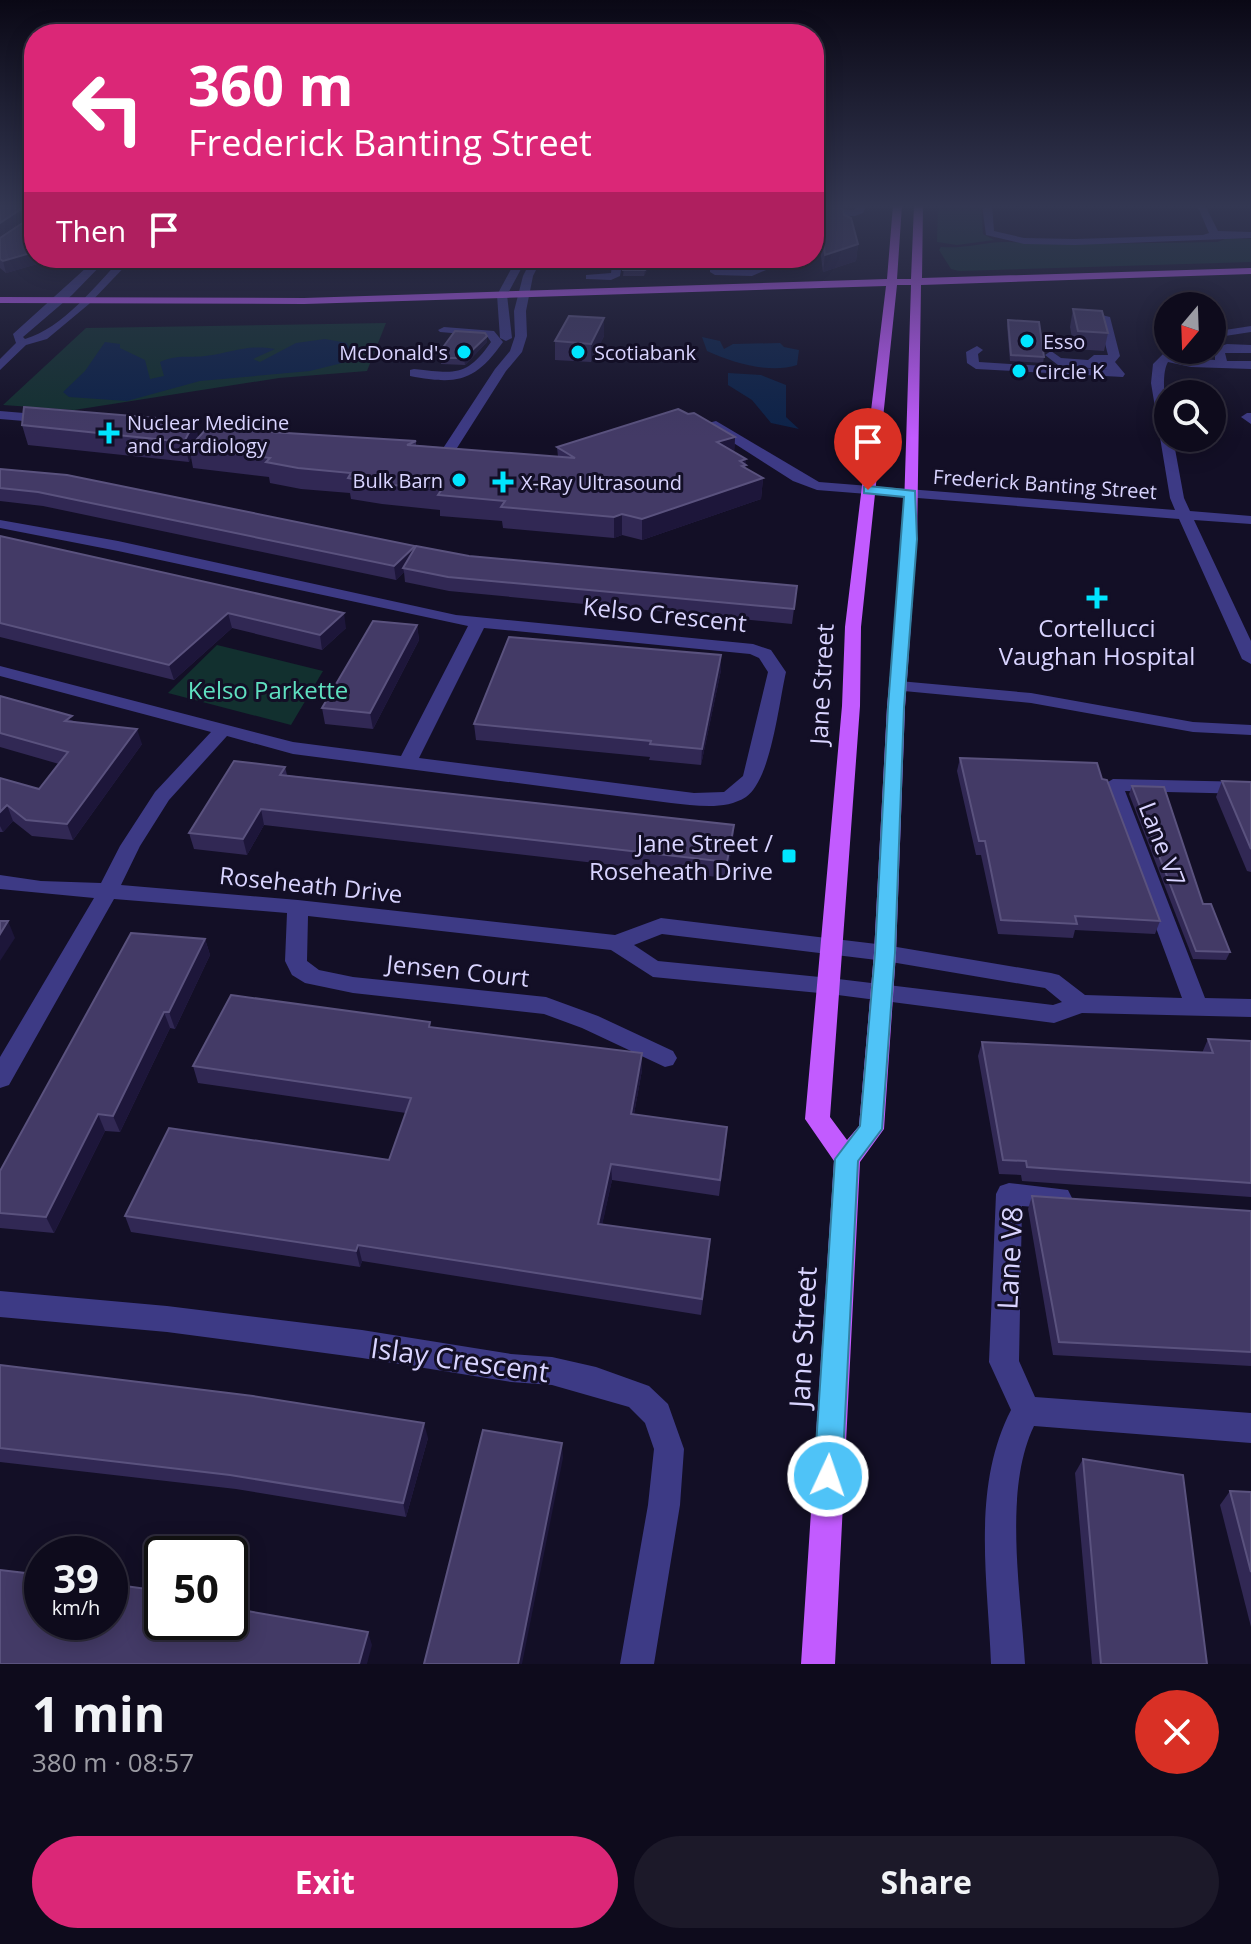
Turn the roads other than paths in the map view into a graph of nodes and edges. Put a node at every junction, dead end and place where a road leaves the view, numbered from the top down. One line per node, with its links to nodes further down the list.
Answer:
1 (78, 283): 14 (street)
2 (104, 283): 15 (street)
3 (511, 283): 12 (street)
4 (529, 283): 13 (street)
5 (891, 283): 10 (main road, Jane Street)
6 (916, 283): 9 (main road)
7 (1021, 283): 9 (main road)
8 (1251, 283): 9 (main road)
9 (916, 288): 10 (main road); 39 (main road)
10 (891, 289): 13 (main road); 38 (main road, Jane Street)
11 (0, 300): 14 (main road)
12 (503, 300): 13 (main road); 15 (main road); 18 (main road); 29 (street)
13 (523, 300): 29 (street)
14 (58, 302): 15 (main road); 17 (street)
15 (85, 302): 18 (street)
16 (0, 311): 17 (main road)
17 (43, 312): 18 (main road); 23 (street)
18 (72, 312): 23 (street)
19 (1089, 315): 26 (street)
20 (1251, 329): 22 (street)
21 (444, 330): 32 (street)
22 (1226, 333)
23 (22, 343): 31 (street)
24 (1226, 348): 25 (street)
25 (1251, 349)
26 (1054, 358): 33 (street); 33 (street); 33 (street)
27 (1159, 364): 40 (street)
28 (1222, 364): 30 (street)
29 (504, 365): 37 (street)
30 (1251, 365)
31 (0, 366)
32 (414, 373)
33 (1080, 373)
34 (0, 415): 36 (street)
35 (693, 420): 38 (street, Frederick Banting Street)
36 (70, 421)
37 (430, 455)
38 (879, 491): 39 (street, Frederick Banting Street); 55 (main road, Jane Street)
39 (911, 494): 40 (street, Frederick Banting Street); 46 (main road)
40 (1184, 515): 41 (street); 44 (street, Frederick Banting Street)
41 (1251, 520)
42 (0, 524): 43 (street, Kelso Crescent)
43 (479, 621): 49 (street); 49 (street, Kelso Crescent)
44 (1251, 659)
45 (0, 671): 48 (street, Kelso Crescent)
46 (899, 686): 47 (street); 56 (main road)
47 (1251, 730)
48 (222, 731): 49 (street, Kelso Crescent); 52 (street)
49 (407, 763)
50 (1251, 788): 60 (street, Lane V7)
51 (0, 882): 52 (street, Roseheath Drive)
52 (108, 891): 53 (street, Roseheath Drive); 63 (street)
53 (298, 907): 54 (street, Roseheath Drive); 62 (street, Jensen Court)
54 (616, 943): 55 (street, Roseheath Drive); 57 (street, Roseheath Drive)
55 (833, 947): 56 (street, Roseheath Drive); 57 (main road, Jane Street)
56 (885, 953): 58 (main road); 59 (street, Roseheath Drive)
57 (830, 986): 58 (street, Roseheath Drive); 64 (main road, Jane Street)
58 (880, 992): 59 (street, Roseheath Drive); 64 (main road)
59 (1080, 1004): 60 (street, Roseheath Drive)
60 (1196, 1005): 61 (street, Roseheath Drive)
61 (1251, 1008)
62 (665, 1058)
63 (0, 1078)
64 (847, 1159): 70 (main road, Jane Street)
65 (1084, 1200): 67 (street, Lane V8)
66 (0, 1304): 69 (street, Islay Crescent)
67 (1026, 1411): 68 (street); 71 (street)
68 (1251, 1428)
69 (637, 1664)
70 (818, 1664)
71 (1008, 1664)

